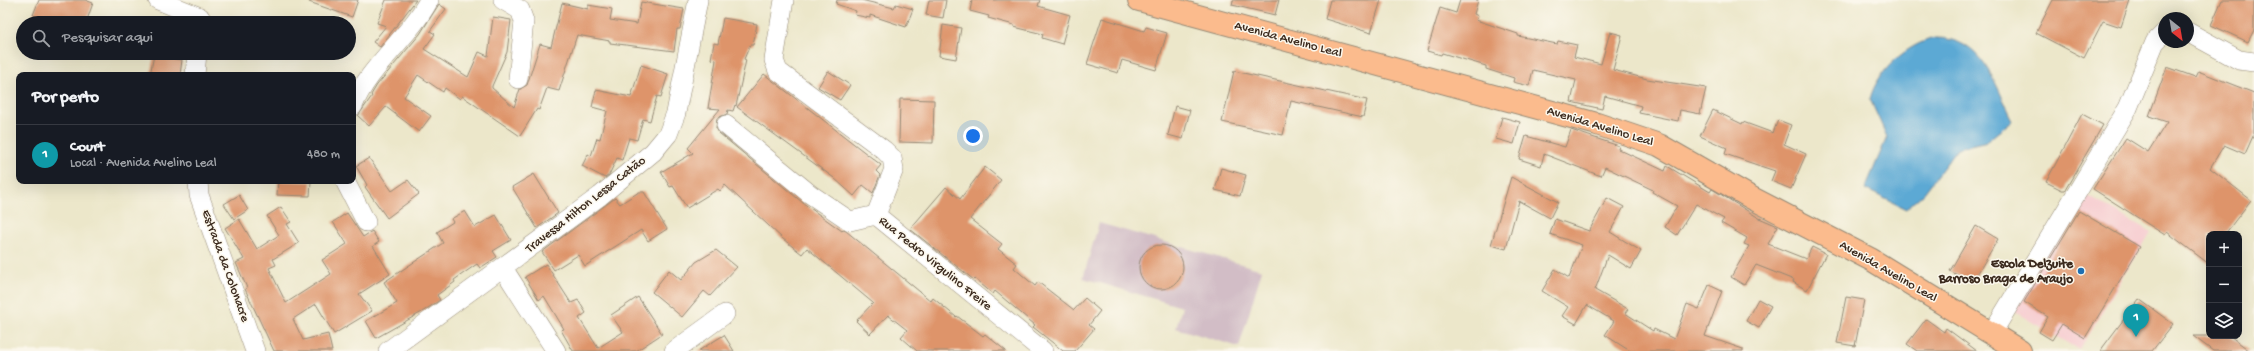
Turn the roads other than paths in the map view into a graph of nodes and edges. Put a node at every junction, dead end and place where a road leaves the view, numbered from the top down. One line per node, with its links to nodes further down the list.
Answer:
1 (158, 0): 7 (street)
2 (429, 0): 14 (street)
3 (503, 0): 13 (street)
4 (698, 0): 20 (street, Travessa Hilton Lessa Catão)
5 (784, 0): 18 (street, Rua Pedro Virgulino Freire)
6 (1139, 0): 22 (main road, Avenida Avelino Leal)
7 (200, 13)
8 (2194, 35): 11 (street)
9 (2158, 39): 22 (street)
10 (196, 60): 12 (street)
11 (2254, 62)
12 (195, 72)
13 (518, 79)
14 (356, 101)
15 (726, 125): 18 (street)
16 (198, 184): 24 (street, Estrada da Colonacre)
17 (347, 184): 19 (street)
18 (876, 215): 28 (street, Rua Pedro Virgulino Freire)
19 (366, 222)
20 (503, 268): 25 (street, Travessa Hilton Lessa Catão); 26 (street)
21 (725, 314): 27 (street)
22 (1992, 333): 23 (main road, Avenida Avelino Leal)
23 (2018, 350)
24 (255, 351)
25 (388, 351)
26 (556, 351)
27 (674, 351)
28 (1043, 351)

